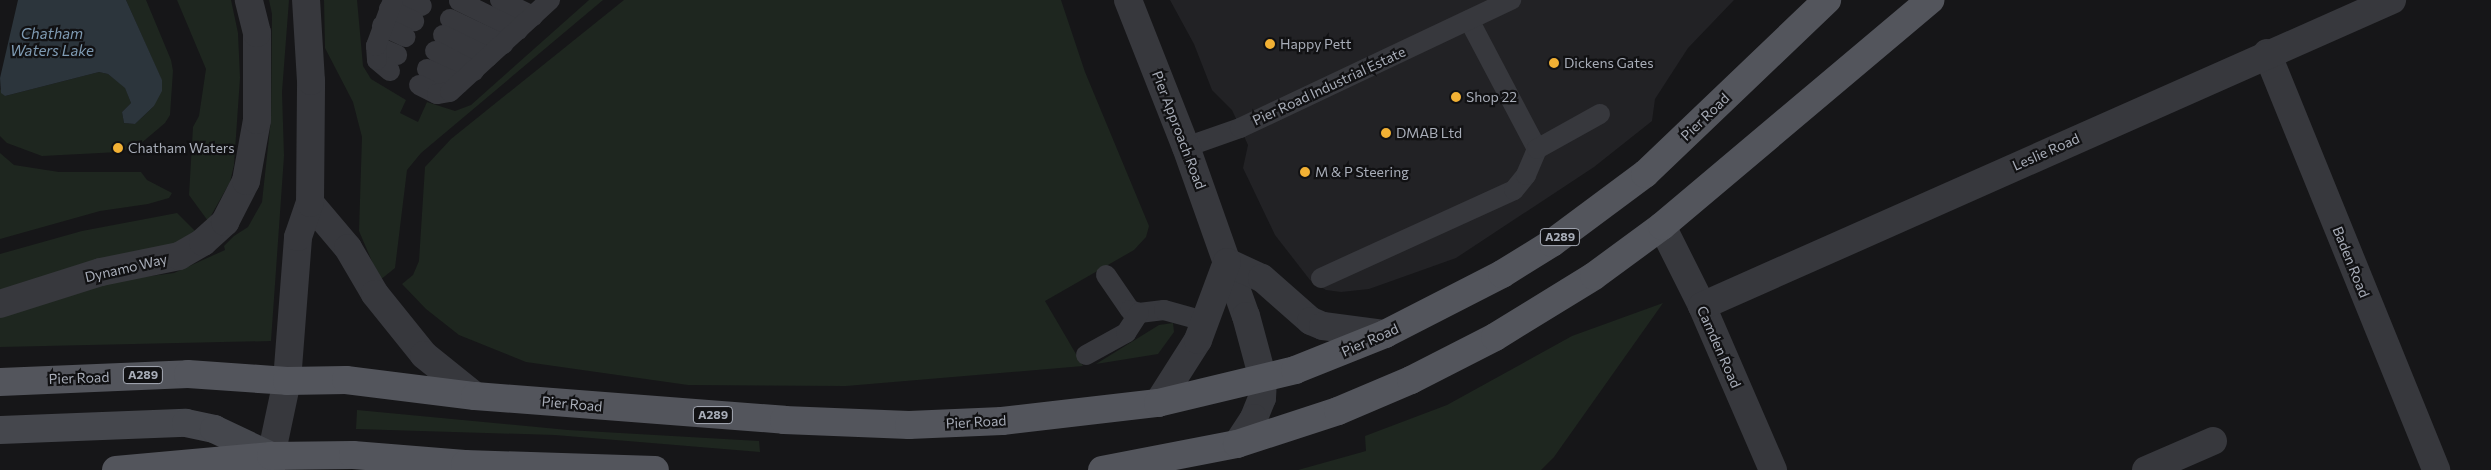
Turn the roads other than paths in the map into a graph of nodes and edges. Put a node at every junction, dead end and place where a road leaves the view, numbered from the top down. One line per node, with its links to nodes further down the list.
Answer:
1 (249, 0): 29 (street, Dynamo Way)
2 (306, 0): 24 (street)
3 (459, 0): 15 (lane)
4 (500, 0): 13 (lane)
5 (550, 0): 13 (lane)
6 (1128, 0): 22 (street, Pier Approach Road)
7 (1511, 0): 14 (lane, Pier Road Industrial Estate)
8 (1827, 0): 33 (main road, Pier Road / A289)
9 (1930, 0): 25 (main road)
10 (2392, 0): 18 (street, Leslie Road)
11 (388, 12): 12 (lane); 19 (lane)
12 (413, 16)
13 (533, 16): 15 (lane)
14 (1470, 20): 22 (lane, Pier Road Industrial Estate); 23 (lane)
15 (518, 30): 16 (lane)
16 (496, 51): 17 (lane); 20 (lane)
17 (435, 52): 20 (lane); 20 (lane)
18 (2266, 53): 30 (street, Leslie Road); 52 (street, Baden Road)
19 (393, 63)
20 (466, 77)
21 (1600, 114): 23 (lane)
22 (1186, 147): 26 (street, Pier Approach Road)
23 (1537, 149): 28 (lane)
24 (310, 203): 37 (street); 38 (street)
25 (1662, 226): 30 (street, Camden Road); 44 (main road)
26 (1227, 262): 32 (street); 33 (street); 35 (street, Pier Approach Road)
27 (1106, 275): 31 (lane)
28 (1321, 278)
29 (0, 304)
30 (1702, 306): 50 (street, Camden Road)
31 (1139, 313): 32 (lane); 34 (lane)
32 (1204, 321): 39 (street)
33 (1385, 334): 35 (main road, Pier Road / A289)
34 (1086, 355)
35 (1263, 379): 39 (main road, Pier Road / A289); 44 (street, Pier Approach Road)
36 (0, 382): 37 (main road, Pier Road / A289)
37 (286, 382): 38 (main road, Pier Road / A289); 45 (street)
38 (475, 396): 39 (main road, Pier Road / A289)
39 (1158, 403)
40 (0, 417): 41 (street)
41 (35, 428): 42 (main road); 45 (main road)
42 (0, 430)
43 (2213, 441): 51 (street)
44 (1237, 444): 49 (main road)
45 (271, 463): 46 (main road); 47 (main road)
46 (457, 467): 48 (main road)
47 (116, 470)
48 (655, 470)
49 (1102, 470)
50 (1773, 470)
51 (2146, 470)
52 (2436, 470)

